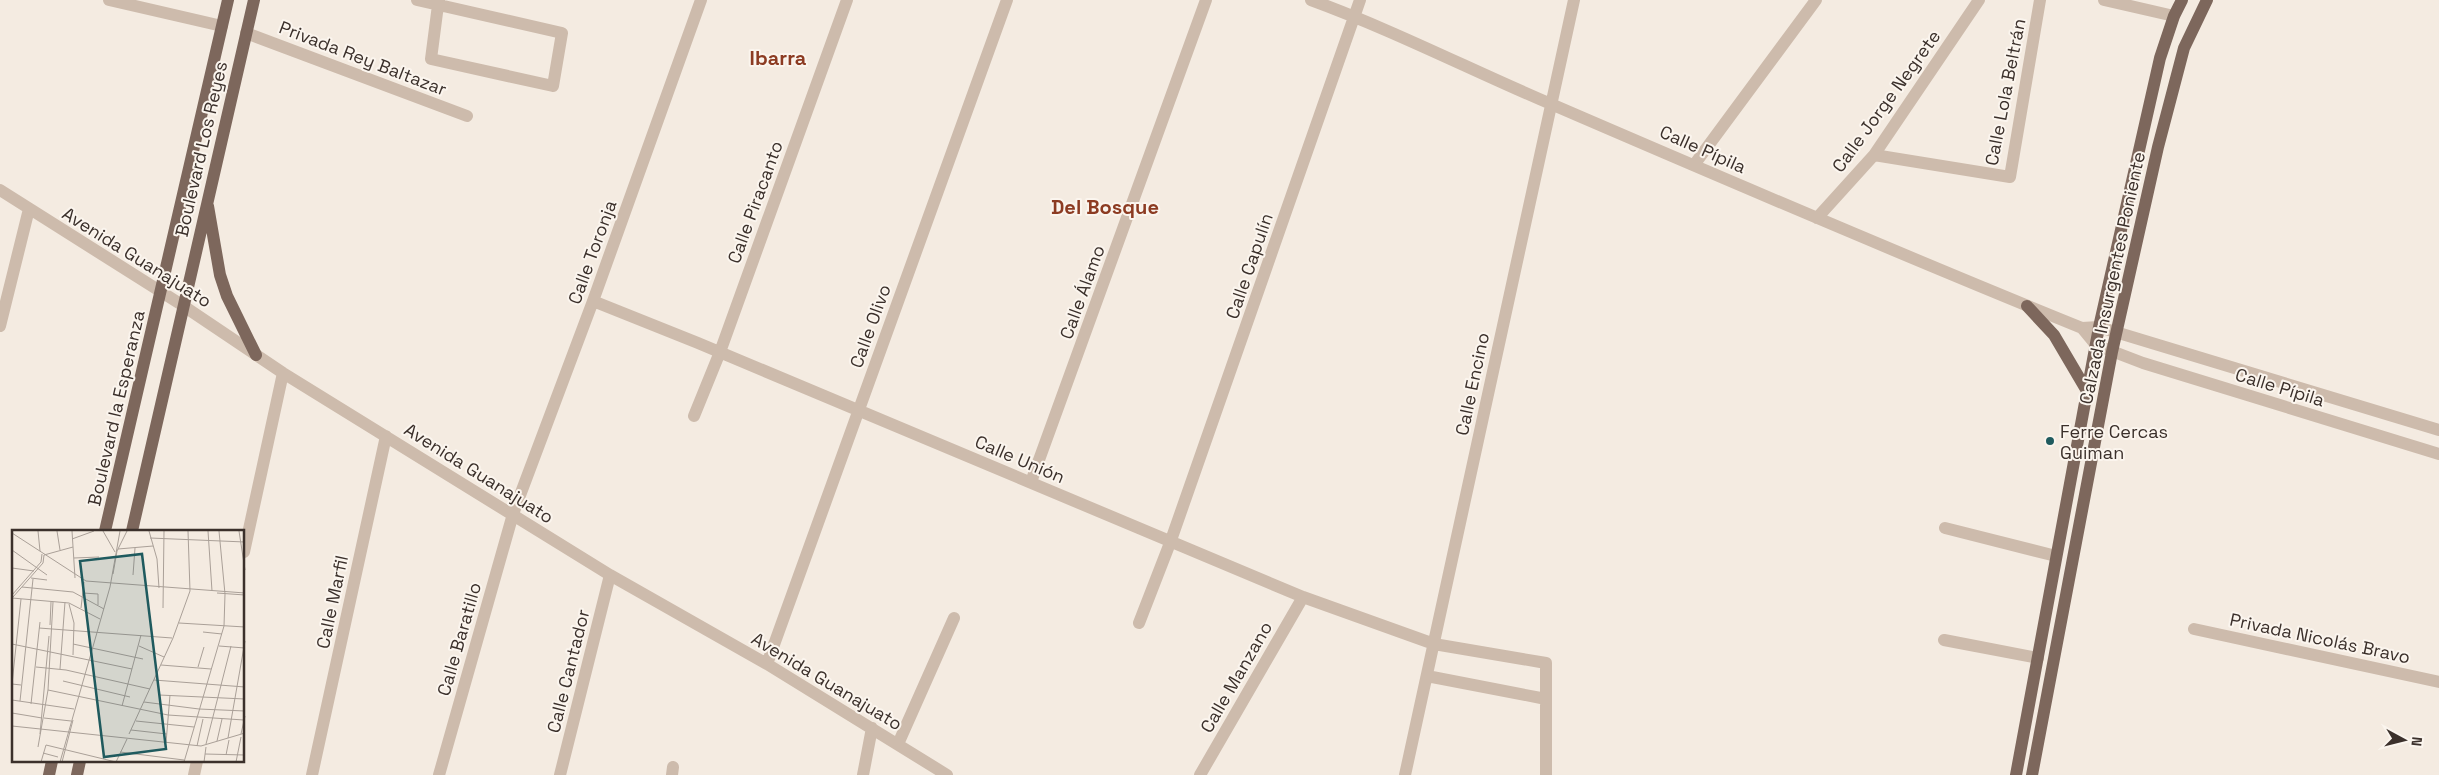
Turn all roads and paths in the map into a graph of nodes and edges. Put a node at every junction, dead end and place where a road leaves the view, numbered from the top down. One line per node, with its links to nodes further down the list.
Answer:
1 (109, 0): 21 (street)
2 (228, 0): 21 (main road, Boulevard Los Reyes)
3 (254, 0): 22 (main road, Boulevard Los Reyes)
4 (417, 0): 18 (street)
5 (701, 0): 34 (street, Calle Toronja)
6 (847, 0): 42 (street, Calle Piracanto)
7 (1007, 0): 47 (street, Calle Olivo)
8 (1206, 0): 54 (street, Calle Álamo)
9 (1312, 0): 19 (street, Calle Pípila)
10 (1360, 0): 19 (street, Calle Capulín)
11 (1574, 0): 23 (street, Calle Encino)
12 (1816, 0): 28 (street)
13 (1979, 0): 27 (street, Calle Jorge Negrete)
14 (2040, 0): 27 (street, Calle Lola Beltrán)
15 (2104, 0): 20 (street)
16 (2182, 0): 20 (main road, Calzada Insurgentes Poniente)
17 (2207, 0): 26 (main road, Calzada Insurgentes Poniente)
18 (439, 2): 18 (street)
19 (1354, 16): 23 (street, Calle Pípila); 59 (street, Calle Capulín)
20 (2174, 16): 25 (main road, Calzada Insurgentes Poniente)
21 (222, 26): 33 (main road, Boulevard Los Reyes)
22 (246, 33): 24 (street, Privada Rey Baltazar); 30 (main road, Boulevard Los Reyes)
23 (1551, 104): 28 (street, Calle Pípila); 68 (street, Calle Encino)
24 (467, 116)
25 (2142, 146): 26 (main road); 38 (main road, Calzada Insurgentes Poniente)
26 (2158, 147): 40 (main road, Calzada Insurgentes Poniente)
27 (1874, 155): 32 (street, Calle Jorge Negrete)
28 (1694, 164): 32 (street, Calle Pípila)
29 (0, 190): 31 (street, Avenida Guanajuato)
30 (207, 199): 35 (main road, Boulevard Los Reyes); 44 (main road)
31 (29, 209): 33 (street, Avenida Guanajuato); 37 (street)
32 (1816, 218): 36 (street, Calle Pípila)
33 (160, 292): 35 (street, Avenida Guanajuato); 57 (main road, Boulevard la Esperanza)
34 (593, 302): 42 (street, Calle Unión); 55 (street, Calle Toronja)
35 (182, 305): 44 (street, Avenida Guanajuato); 58 (main road)
36 (2027, 306): 39 (street, Calle Pípila); 46 (main road)
37 (0, 326)
38 (2099, 327): 39 (street); 40 (street, Calle Pípila); 41 (main road, Calzada Insurgentes Poniente)
39 (2082, 328): 41 (street)
40 (2116, 333): 43 (main road, Calzada Insurgentes Poniente); 49 (street, Calle Pípila)
41 (2096, 345): 43 (street, Calle Pípila); 46 (main road, Calzada Insurgentes Poniente)
42 (720, 352): 47 (street, Calle Unión); 48 (street, Calle Piracanto)
43 (2112, 352): 52 (main road, Calzada Insurgentes Poniente); 53 (street, Calle Pípila)
44 (256, 355): 45 (street, Avenida Guanajuato)
45 (283, 373): 50 (street, Avenida Guanajuato); 60 (street)
46 (2087, 391): 51 (main road, Calzada Insurgentes Poniente)
47 (858, 410): 54 (street, Calle Unión); 70 (street, Calle Olivo)
48 (694, 416)
49 (2439, 430)
50 (386, 436): 55 (street, Avenida Guanajuato); 82 (street, Calle Marfil)
51 (2077, 449): 52 (main road); 61 (main road, Calzada Insurgentes Poniente)
52 (2093, 454): 91 (main road, Calzada Insurgentes Poniente)
53 (2439, 454)
54 (1031, 482): 59 (street, Calle Unión)
55 (513, 514): 62 (street, Avenida Guanajuato); 83 (street, Calle Baratillo)
56 (1945, 528): 61 (street)
57 (105, 530)
58 (132, 530)
59 (1170, 544): 63 (street, Calle Unión); 65 (street, Calle Capulín)
60 (245, 547)
61 (2056, 556): 69 (main road, Calzada Insurgentes Poniente)
62 (610, 575): 70 (street, Avenida Guanajuato); 84 (street, Calle Cantador)
63 (1303, 598): 68 (street, Calle Unión); 87 (street, Calle Manzano)
64 (954, 618): 75 (street)
65 (1139, 623)
66 (2194, 629): 72 (street, Privada Nicolás Bravo)
67 (1944, 640): 69 (street)
68 (1434, 644): 71 (street, Calle Encino); 73 (street, Calle Unión)
69 (2038, 658): 90 (main road, Calzada Insurgentes Poniente)
70 (767, 664): 74 (street, Avenida Guanajuato)
71 (1426, 676): 73 (street); 88 (street, Calle Encino)
72 (2439, 682)
73 (1546, 699): 89 (street)
74 (872, 728): 75 (street, Avenida Guanajuato); 85 (street)
75 (898, 744): 86 (street, Avenida Guanajuato)
76 (52, 762): 79 (main road)
77 (80, 762): 80 (main road)
78 (197, 762): 81 (street)
79 (49, 775)
80 (77, 775)
81 (194, 775)
82 (312, 775)
83 (439, 775)
84 (560, 775)
85 (863, 775)
86 (947, 775)
87 (1200, 775)
88 (1405, 775)
89 (1546, 775)
90 (2016, 775)
91 (2032, 775)

